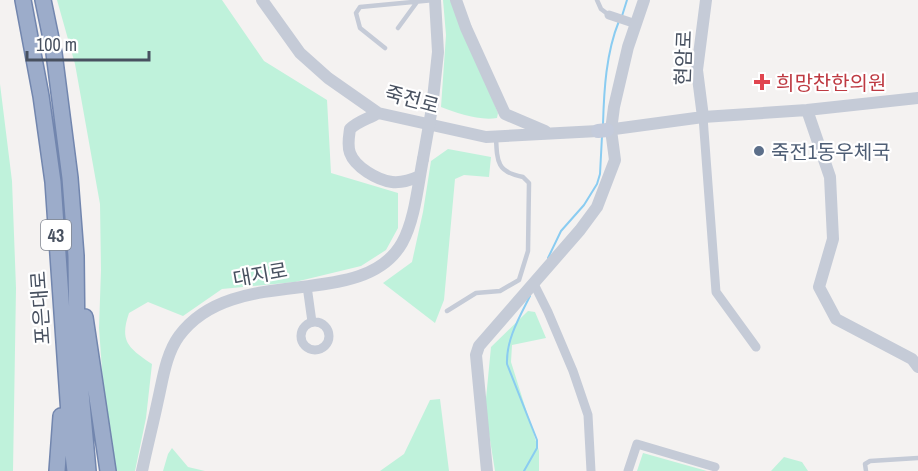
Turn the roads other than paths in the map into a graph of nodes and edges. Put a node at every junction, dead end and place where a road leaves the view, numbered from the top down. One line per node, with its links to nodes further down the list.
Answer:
1 (23, 0): 23 (highway, 포은대로 / 43)
2 (43, 0): 22 (highway, 포은대로 / 43)
3 (262, 0): 16 (street, 죽전로)
4 (435, 0): 9 (lane); 21 (street, 대지로, bridge)
5 (456, 0): 19 (street)
6 (597, 0): 10 (lane)
7 (644, 0): 11 (street)
8 (706, 0): 17 (street, 현암로)
9 (417, 2): 12 (lane); 13 (lane)
10 (609, 15): 11 (street)
11 (636, 24): 18 (street)
12 (398, 28)
13 (385, 48)
14 (918, 98): 15 (street, 죽전로)
15 (807, 110): 17 (street, 죽전로); 29 (street)
16 (378, 113): 20 (street, 죽전로); 21 (street)
17 (703, 117): 18 (street, 죽전로); 28 (street)
18 (605, 130): 19 (street, 죽전로); 25 (street)
19 (552, 134): 20 (street, 죽전로)
20 (496, 137): 26 (lane)
21 (420, 176): 24 (street, 대지로)
22 (75, 256): 34 (highway, 포은대로 / 43); 35 (highway)
23 (60, 281): 32 (highway); 33 (highway, 포은대로 / 43)
24 (307, 286): 27 (street); 36 (street, 대지로)
25 (535, 287): 37 (street); 38 (street)
26 (447, 311)
27 (312, 322): 27 (street)
28 (756, 347)
29 (918, 368)
30 (918, 458): 40 (lane)
31 (715, 468): 39 (street)
32 (57, 471)
33 (75, 471)
34 (88, 471)
35 (108, 471)
36 (142, 471)
37 (487, 471)
38 (591, 471)
39 (628, 471)
40 (866, 471)

